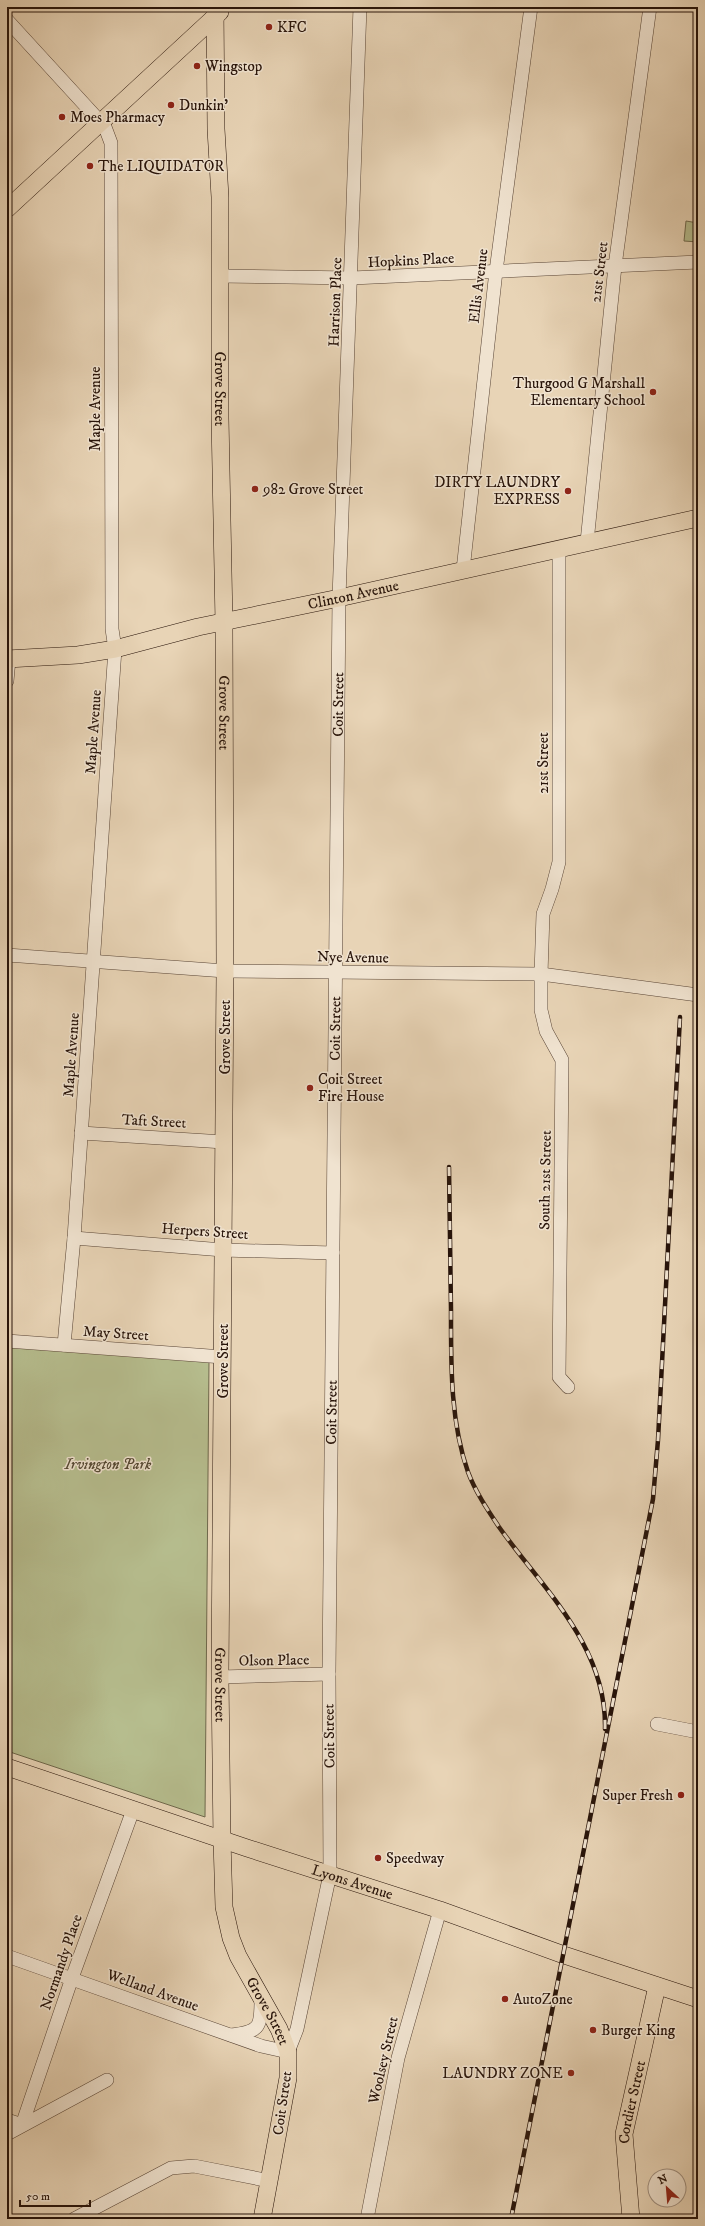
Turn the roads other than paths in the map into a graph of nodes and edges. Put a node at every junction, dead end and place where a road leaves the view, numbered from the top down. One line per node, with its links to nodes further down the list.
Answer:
1 (360, 7): 12 (street, Harrison Place)
2 (530, 7): 10 (street, Ellis Avenue)
3 (650, 7): 9 (street, 21st Street)
4 (218, 10): 6 (main road); 11 (main road, Grove Street)
5 (7, 20): 6 (street, Maple Avenue)
6 (101, 122): 7 (main road); 19 (street, Maple Avenue)
7 (7, 208)
8 (698, 262): 9 (street, Hopkins Place)
9 (616, 266): 10 (street, Hopkins Place); 14 (street, 21st Street)
10 (496, 271): 12 (street, Hopkins Place); 16 (street, Ellis Avenue)
11 (221, 276): 12 (street, Hopkins Place); 18 (main road, Grove Street)
12 (352, 278): 17 (street, Harrison Place)
13 (698, 518): 14 (main road, Clinton Avenue)
14 (587, 542): 15 (main road, Clinton Avenue)
15 (559, 548): 16 (main road, Clinton Avenue); 26 (street, 21st Street)
16 (463, 570): 17 (main road, Clinton Avenue)
17 (340, 598): 18 (main road, Clinton Avenue); 25 (street, Coit Street)
18 (224, 622): 19 (main road, Clinton Avenue); 24 (main road, Grove Street)
19 (115, 649): 20 (main road, Clinton Avenue); 23 (street, Maple Avenue)
20 (8, 659): 21 (street)
21 (7, 681)
22 (7, 955): 23 (street, Nye Avenue)
23 (94, 962): 24 (street, Nye Avenue); 28 (street, Maple Avenue)
24 (226, 972): 25 (street, Nye Avenue); 29 (main road, Grove Street)
25 (335, 972): 26 (street, Nye Avenue); 32 (street, Coit Street)
26 (541, 974): 27 (street, Nye Avenue); 36 (street, South 21st Street)
27 (698, 995)
28 (81, 1133): 29 (street, Taft Street); 30 (street, Maple Avenue)
29 (224, 1142): 31 (main road, Grove Street)
30 (74, 1238): 31 (street, Herpers Street); 34 (street, Maple Avenue)
31 (223, 1250): 32 (street, Herpers Street); 35 (main road, Grove Street)
32 (333, 1252): 37 (street, Coit Street)
33 (7, 1340): 34 (street, May Street)
34 (64, 1345): 35 (street, May Street)
35 (223, 1357): 38 (main road, Grove Street)
36 (568, 1387)
37 (329, 1674): 38 (street, Olson Place); 44 (street, Coit Street)
38 (220, 1677): 43 (main road, Grove Street)
39 (657, 1724): 40 (street)
40 (698, 1732)
41 (7, 1767): 42 (main road, Lyons Avenue)
42 (133, 1810): 43 (main road, Lyons Avenue); 47 (street, Normandy Place)
43 (222, 1840): 44 (main road, Lyons Avenue); 49 (main road, Grove Street)
44 (330, 1874): 45 (main road, Lyons Avenue); 52 (street, Coit Street)
45 (440, 1910): 48 (main road, Lyons Avenue); 60 (street, Woolsey Street)
46 (7, 1956): 47 (street, Welland Avenue)
47 (72, 1978): 51 (street, Welland Avenue); 55 (street, Normandy Place)
48 (657, 1986): 50 (main road, Lyons Avenue); 61 (main road, Cordier Street)
49 (261, 1994): 51 (street); 52 (main road, Grove Street)
50 (698, 1999)
51 (230, 2035): 52 (street, Welland Avenue)
52 (288, 2052): 57 (main road, Coit Street)
53 (107, 2080): 55 (street)
54 (7, 2120): 55 (street)
55 (22, 2125): 56 (street)
56 (7, 2134)
57 (270, 2180): 58 (street); 59 (main road, Coit Street)
58 (74, 2219)
59 (262, 2219)
60 (367, 2219)
61 (631, 2219)

